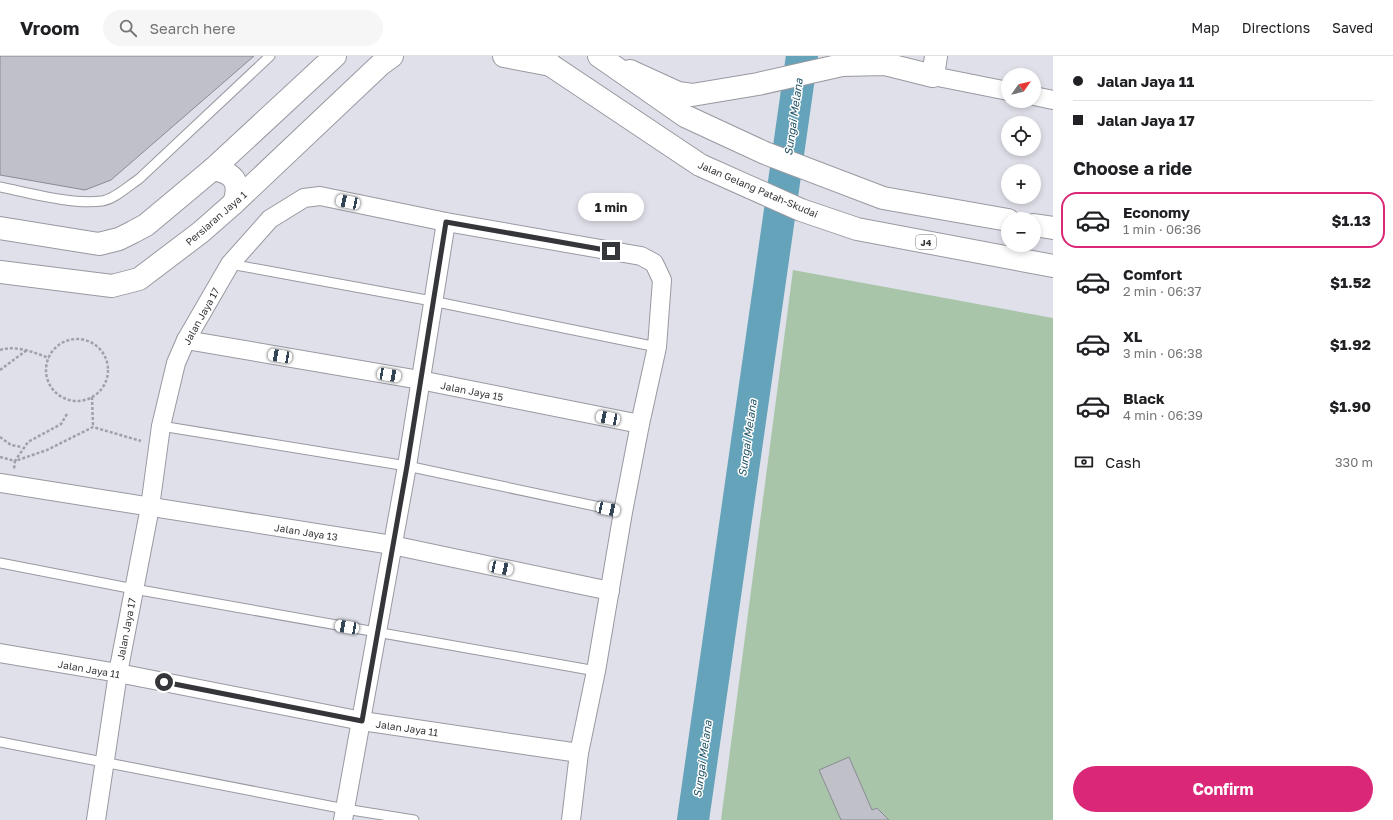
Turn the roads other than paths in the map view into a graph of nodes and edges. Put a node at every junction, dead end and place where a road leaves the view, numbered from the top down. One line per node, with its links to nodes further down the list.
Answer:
1 (270, 56): 13 (lane)
2 (335, 56): 12 (main road)
3 (392, 56): 14 (main road, Persiaran Jaya 1)
4 (504, 56): 6 (main road)
5 (602, 58): 7 (main road); 15 (main road)
6 (544, 60): 21 (main road, Jalan Gelang Patah-Skudai / J4)
7 (909, 63): 8 (main road)
8 (935, 66): 9 (street)
9 (1001, 89)
10 (1041, 97): 11 (street)
11 (1053, 100)
12 (213, 169): 14 (main road); 18 (main road)
13 (0, 187)
14 (234, 202): 22 (main road, Persiaran Jaya 1)
15 (1001, 219)
16 (446, 222): 20 (street, Jalan Jaya 17); 23 (street); 25 (street, Jalan Jaya 17)
17 (1041, 226): 19 (main road)
18 (0, 228)
19 (1053, 228)
20 (230, 264): 23 (lane); 24 (street, Jalan Jaya 17)
21 (1053, 266)
22 (0, 272)
23 (432, 301): 25 (lane); 26 (street)
24 (186, 340): 26 (street, Jalan Jaya 15); 28 (street, Jalan Jaya 17)
25 (657, 347): 27 (street)
26 (420, 380): 27 (street, Jalan Jaya 15); 29 (street)
27 (640, 424): 32 (street)
28 (161, 426): 29 (lane); 31 (street, Jalan Jaya 17)
29 (407, 466): 32 (lane); 33 (street)
30 (0, 483): 31 (street, Jalan Jaya 13)
31 (150, 507): 33 (street, Jalan Jaya 13); 35 (street, Jalan Jaya 17)
32 (623, 512): 36 (street)
33 (392, 545): 36 (street, Jalan Jaya 13); 37 (street)
34 (0, 563): 35 (lane)
35 (134, 589): 37 (lane); 40 (street, Jalan Jaya 17)
36 (610, 591): 39 (street)
37 (378, 633): 39 (lane); 41 (street)
38 (0, 653): 40 (street, Jalan Jaya 11)
39 (596, 671): 43 (street)
40 (118, 674): 41 (street, Jalan Jaya 11); 44 (street, Jalan Jaya 17)
41 (362, 721): 43 (street, Jalan Jaya 11); 45 (street)
42 (0, 742): 44 (lane)
43 (579, 753): 48 (street)
44 (105, 762): 45 (lane); 46 (street, Jalan Jaya 17)
45 (344, 814): 47 (lane)
46 (96, 820)
47 (414, 820)
48 (571, 820)

